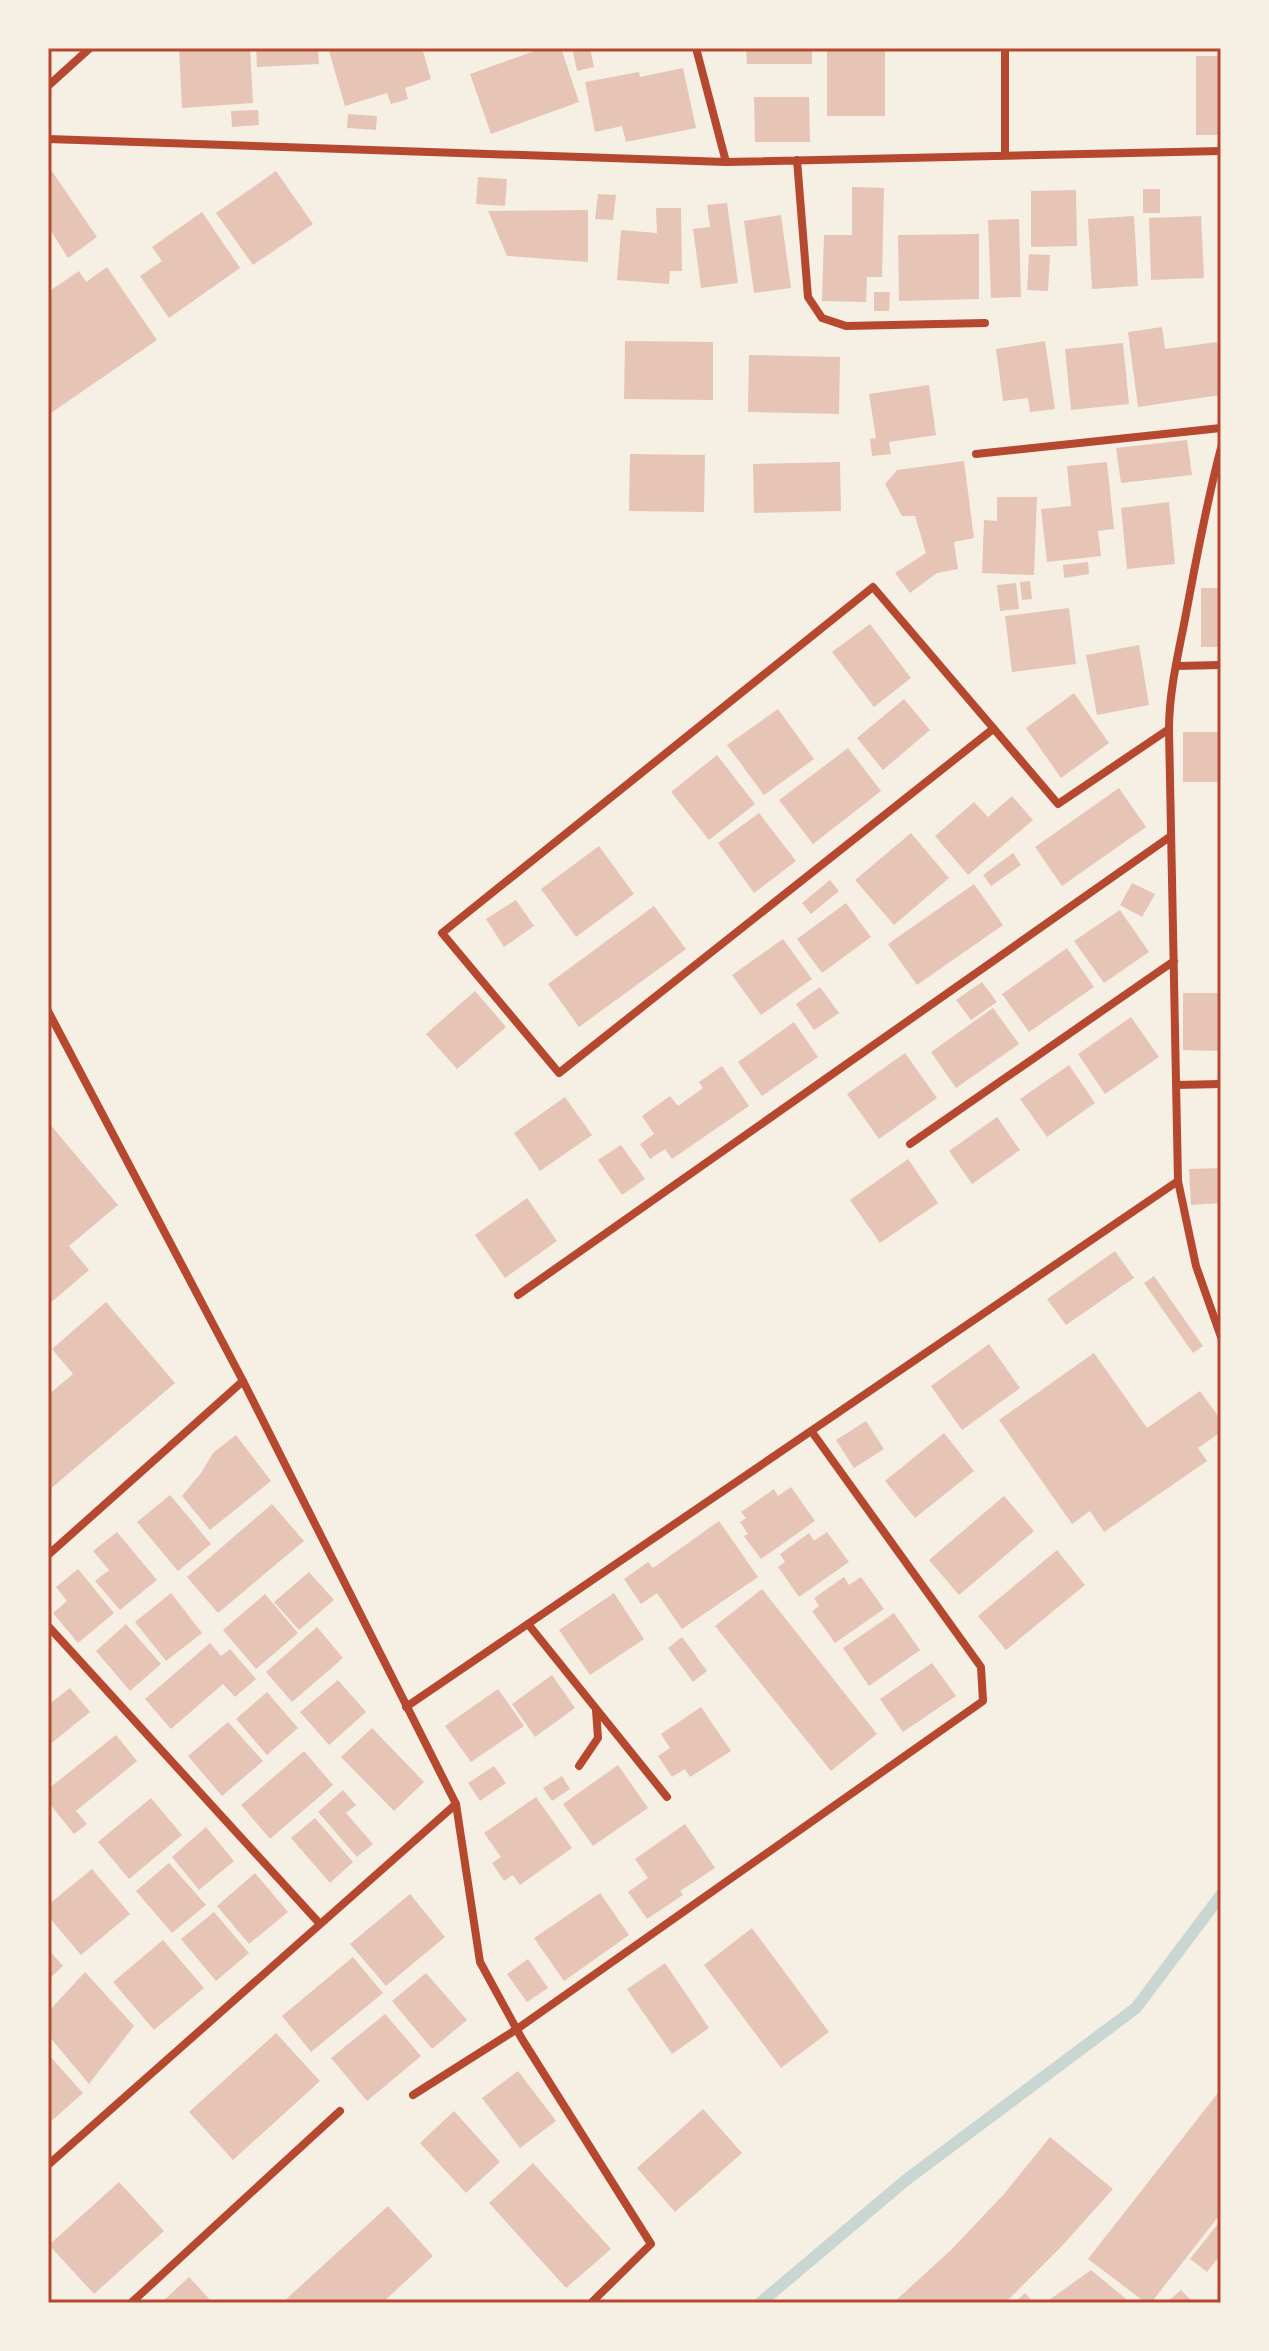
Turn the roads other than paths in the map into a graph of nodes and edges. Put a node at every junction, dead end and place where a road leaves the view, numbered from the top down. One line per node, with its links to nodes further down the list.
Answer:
1 (90, 48): 4 (street)
2 (696, 48): 9 (street)
3 (1005, 48): 7 (street)
4 (48, 86)
5 (48, 139): 9 (street)
6 (1221, 151): 7 (street)
7 (1005, 155): 8 (street)
8 (797, 160): 9 (street); 10 (street)
9 (726, 162)
10 (985, 323)
11 (1221, 428): 13 (street)
12 (1221, 448): 15 (street)
13 (976, 454)
14 (1221, 665): 15 (street)
15 (1176, 666): 17 (street)
16 (993, 729): 16 (street); 17 (street)
17 (1169, 729): 18 (street)
18 (1171, 836): 19 (street); 25 (street)
19 (1174, 961): 22 (street); 23 (street)
20 (48, 1011): 27 (street)
21 (1221, 1084): 22 (street)
22 (1176, 1085): 24 (street)
23 (910, 1144)
24 (1178, 1181): 26 (street); 28 (street)
25 (518, 1295)
26 (1221, 1337)
27 (243, 1381): 29 (street); 32 (street)
28 (812, 1432): 30 (street); 38 (street)
29 (48, 1555)
30 (528, 1624): 32 (street); 33 (street)
31 (48, 1626): 37 (street)
32 (406, 1707): 36 (street)
33 (596, 1709): 34 (street); 35 (street)
34 (579, 1766)
35 (667, 1797)
36 (456, 1804): 37 (street); 38 (street)
37 (320, 1924): 41 (street)
38 (517, 2029): 39 (street); 43 (street)
39 (413, 2095)
40 (340, 2111): 42 (street)
41 (48, 2165)
42 (131, 2303)
43 (591, 2303)

